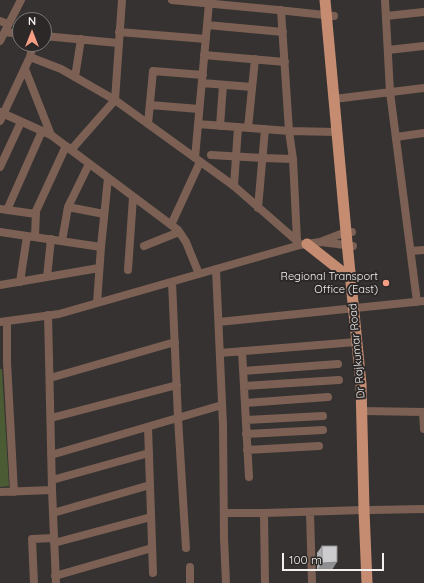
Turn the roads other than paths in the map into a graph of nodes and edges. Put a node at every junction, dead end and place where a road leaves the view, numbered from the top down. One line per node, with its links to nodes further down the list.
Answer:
1 (21, 0): 16 (street)
2 (122, 0): 18 (street)
3 (172, 0): 4 (street)
4 (183, 0): 8 (street)
5 (325, 0): 12 (main road, Dr Rajkumar Road)
6 (332, 0): 12 (main road, Dr Rajkumar Road)
7 (385, 0): 13 (street)
8 (212, 2): 9 (street); 15 (street)
9 (241, 3): 10 (street)
10 (281, 10): 12 (street); 19 (street)
11 (424, 12): 13 (street)
12 (330, 16): 39 (main road, Dr Rajkumar Road)
13 (386, 16): 26 (street)
14 (0, 21): 16 (street)
15 (207, 25): 19 (street); 22 (street)
16 (6, 28): 17 (street); 23 (street)
17 (12, 31)
18 (119, 32): 22 (street); 24 (street)
19 (283, 32): 31 (street)
20 (52, 37): 21 (street)
21 (81, 39): 24 (street); 33 (street)
22 (206, 39): 28 (street)
23 (0, 41)
24 (118, 43): 40 (street)
25 (424, 46): 26 (street)
26 (388, 50): 38 (street)
27 (31, 52): 29 (street)
28 (204, 55): 30 (street); 34 (street)
29 (30, 57): 32 (street); 33 (street)
30 (255, 59): 31 (street); 36 (street)
31 (285, 62): 52 (street)
32 (25, 69): 43 (street); 55 (street)
33 (75, 77): 40 (street)
34 (202, 79): 35 (street); 41 (street); 42 (street)
35 (224, 85): 36 (street); 47 (street)
36 (252, 87): 49 (street)
37 (424, 88): 38 (street)
38 (390, 92): 39 (street); 56 (street)
39 (337, 99): 53 (main road, Dr Rajkumar Road); 76 (main road, Dr Rajkumar Road)
40 (115, 100): 45 (street); 57 (street)
41 (150, 105): 42 (street); 45 (street)
42 (200, 109): 46 (street)
43 (1, 115): 44 (street)
44 (21, 122): 51 (street); 64 (street)
45 (148, 124): 62 (street)
46 (198, 124): 47 (street); 62 (street)
47 (220, 126): 48 (street)
48 (238, 127): 49 (street); 59 (street)
49 (248, 128): 50 (street)
50 (265, 129): 52 (street); 60 (street)
51 (42, 131): 55 (street); 70 (street)
52 (289, 131): 53 (street); 61 (street)
53 (337, 132): 76 (main road, Dr Rajkumar Road)
54 (424, 133): 56 (street)
55 (51, 135): 57 (street)
56 (396, 137): 86 (street)
57 (68, 148): 63 (street); 71 (street)
58 (212, 155): 59 (street)
59 (237, 157): 60 (street); 66 (street)
60 (263, 158): 61 (street); 69 (street)
61 (293, 159): 81 (street)
62 (198, 160): 66 (street); 73 (street)
63 (90, 164): 65 (street); 68 (street)
64 (0, 167)
65 (108, 178): 67 (street); 72 (street)
66 (234, 186): 69 (street)
67 (133, 197): 73 (street); 89 (street)
68 (68, 207): 72 (street); 79 (street)
69 (258, 208): 81 (street)
70 (4, 209): 71 (street)
71 (36, 214): 77 (street)
72 (104, 214): 84 (street)
73 (171, 225): 75 (street)
74 (0, 232): 77 (street)
75 (179, 232): 82 (street); 90 (street)
76 (349, 232): 80 (street); 83 (main road, Dr Rajkumar Road)
77 (31, 236): 78 (street); 93 (street)
78 (50, 239): 79 (street); 91 (street)
79 (62, 241): 84 (street)
80 (320, 242): 81 (street); 83 (street)
81 (301, 243): 88 (street); 92 (main road)
82 (144, 246)
83 (350, 246): 92 (main road, Dr Rajkumar Road)
84 (101, 247): 87 (street)
85 (424, 250): 86 (street)
86 (411, 251): 96 (street)
87 (99, 268): 91 (street); 97 (street)
88 (216, 269): 90 (street); 101 (street)
89 (128, 270)
90 (199, 274): 94 (street)
91 (47, 277): 93 (street)
92 (353, 278): 98 (main road, Dr Rajkumar Road)
93 (20, 282): 95 (street)
94 (172, 282): 97 (street); 102 (street)
95 (0, 285)
96 (421, 302): 98 (street)
97 (97, 303): 99 (street)
98 (356, 308): 101 (street); 103 (main road, Dr Rajkumar Road); 116 (main road, Dr Rajkumar Road)
99 (48, 315): 100 (street); 109 (street)
100 (4, 322): 106 (street)
101 (219, 322): 105 (street)
102 (175, 342): 109 (street); 111 (street)
103 (356, 342): 104 (street); 116 (main road, Dr Rajkumar Road)
104 (242, 351): 105 (street); 108 (street)
105 (220, 353): 115 (street)
106 (4, 363): 135 (street)
107 (338, 364): 108 (street)
108 (243, 371): 112 (street)
109 (50, 378): 119 (street)
110 (339, 380): 112 (street)
111 (177, 384): 119 (street); 120 (street)
112 (244, 386): 114 (street)
113 (328, 398): 114 (street)
114 (245, 403): 121 (street)
115 (222, 405): 120 (street); 140 (street)
116 (365, 412): 117 (street); 137 (main road, Dr Rajkumar Road)
117 (424, 412): 124 (street)
118 (323, 416): 121 (street)
119 (50, 418): 129 (street)
120 (178, 418): 122 (street); 145 (street)
121 (246, 420): 125 (street)
122 (148, 427): 128 (street); 129 (street)
123 (323, 430): 125 (street)
124 (424, 430)
125 (246, 434): 127 (street)
126 (319, 446): 127 (street)
127 (247, 450): 130 (street)
128 (148, 453): 131 (street); 132 (street)
129 (51, 455): 131 (street)
130 (249, 477)
131 (52, 480): 133 (street)
132 (150, 485): 139 (street); 142 (street)
133 (52, 490): 135 (street); 139 (street)
134 (0, 492): 135 (street)
135 (14, 492)
136 (424, 509): 137 (street)
137 (367, 510): 138 (street); 154 (main road, Dr Rajkumar Road); 155 (main road, Dr Rajkumar Road)
138 (310, 512): 141 (street); 153 (street)
139 (53, 513): 143 (street)
140 (224, 513): 141 (street); 151 (street)
141 (264, 513): 152 (street)
142 (151, 517): 143 (street); 144 (street)
143 (54, 540): 148 (street); 149 (street)
144 (152, 548): 147 (street); 148 (street)
145 (186, 548)
146 (190, 567): 150 (street)
147 (153, 573)
148 (56, 580)
149 (34, 583)
150 (190, 583)
151 (226, 583)
152 (265, 583)
153 (312, 583)
154 (367, 583)
155 (373, 583)

